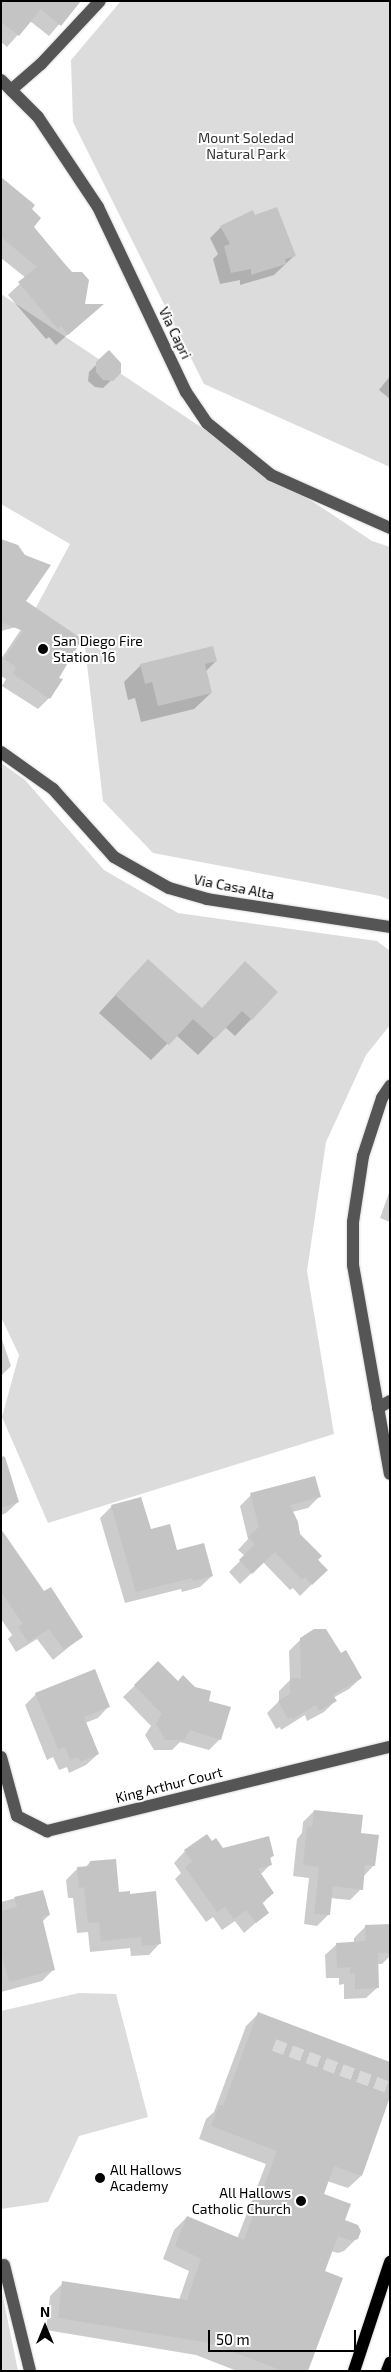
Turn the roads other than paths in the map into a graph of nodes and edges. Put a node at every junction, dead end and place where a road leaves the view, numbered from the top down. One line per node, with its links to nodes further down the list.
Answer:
1 (100, 1): 3 (street)
2 (1, 80): 3 (street, Via Capri)
3 (11, 90): 4 (street, Via Capri)
4 (390, 528)
5 (1, 752): 6 (street, Via Casa Alta)
6 (390, 927)
7 (390, 1086): 8 (street)
8 (384, 1110): 10 (street)
9 (390, 1400): 10 (street)
10 (378, 1408): 11 (street)
11 (390, 1474)
12 (390, 1747): 13 (street, King Arthur Court)
13 (1, 1757)
14 (390, 2262): 18 (main road)
15 (4, 2265): 17 (street)
16 (390, 2363): 19 (main road)
17 (30, 2371)
18 (354, 2371)
19 (387, 2371)

